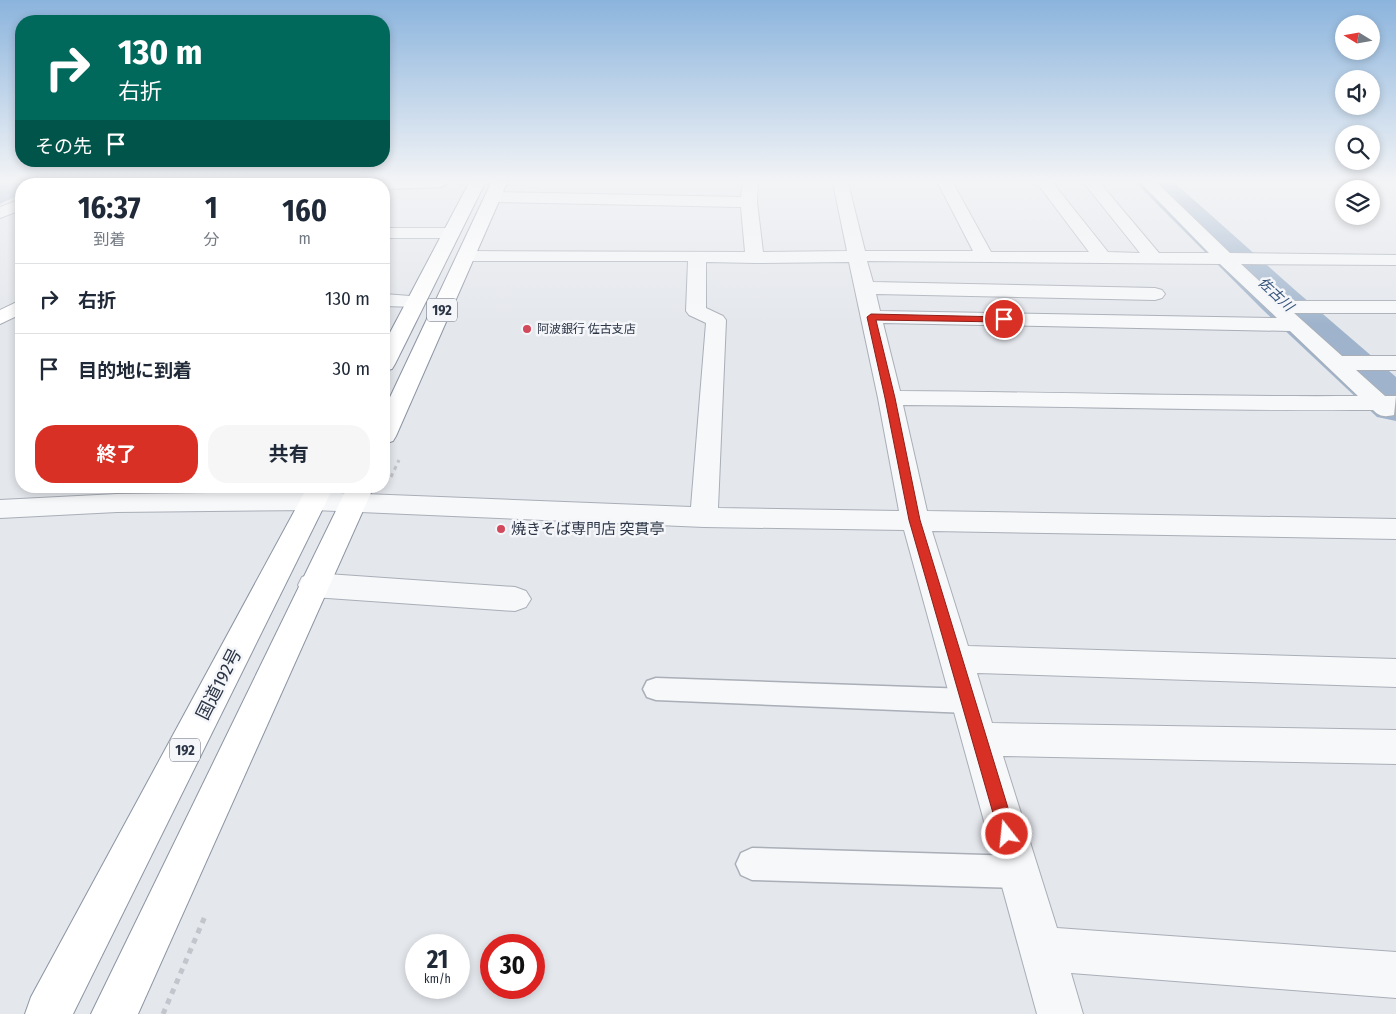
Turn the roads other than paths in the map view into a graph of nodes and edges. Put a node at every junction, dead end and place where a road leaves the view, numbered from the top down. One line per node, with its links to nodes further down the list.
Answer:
1 (452, 230): 10 (main road, 192)
2 (478, 230): 11 (main road, 192)
3 (753, 230): 15 (street)
4 (851, 230): 13 (street)
5 (971, 230): 14 (street)
6 (1082, 230): 16 (street)
7 (1131, 230): 17 (street)
8 (1202, 230): 18 (street)
9 (390, 233): 10 (street)
10 (451, 233): 22 (main road, 192)
11 (466, 256): 12 (street); 33 (main road, 192)
12 (698, 256): 15 (street); 38 (street)
13 (857, 256): 14 (street); 15 (street); 23 (street)
14 (985, 257): 16 (street)
15 (755, 258)
16 (1103, 258): 17 (street)
17 (1154, 258): 18 (street)
18 (1233, 259): 19 (street); 26 (street)
19 (1396, 260)
20 (1155, 294): 23 (street)
21 (390, 300): 22 (street)
22 (416, 301): 28 (main road, 192)
23 (868, 303): 26 (street); 31 (street)
24 (1396, 308): 26 (street)
25 (15, 309): 27 (main road)
26 (1288, 312): 29 (street)
27 (0, 318)
28 (390, 352)
29 (1346, 363): 30 (street); 32 (street)
30 (1396, 363)
31 (890, 398): 32 (street); 39 (street)
32 (1389, 407)
33 (390, 423)
34 (318, 493): 35 (street); 36 (street); 53 (main road, 国道192号 / 192)
35 (123, 494): 37 (street)
36 (357, 495): 38 (street); 41 (main road)
37 (0, 509)
38 (704, 517): 39 (street)
39 (915, 520): 40 (street); 43 (street)
40 (1396, 529)
41 (314, 586): 42 (street); 54 (main road)
42 (515, 599)
43 (956, 659): 44 (street); 46 (street)
44 (1396, 673)
45 (656, 689): 46 (lane)
46 (968, 701): 47 (street)
47 (979, 739): 48 (street); 50 (street)
48 (1396, 747)
49 (752, 864): 50 (lane)
50 (1018, 872): 51 (street)
51 (1041, 949): 52 (street); 55 (street)
52 (1396, 975)
53 (48, 1014)
54 (114, 1014)
55 (1060, 1014)

